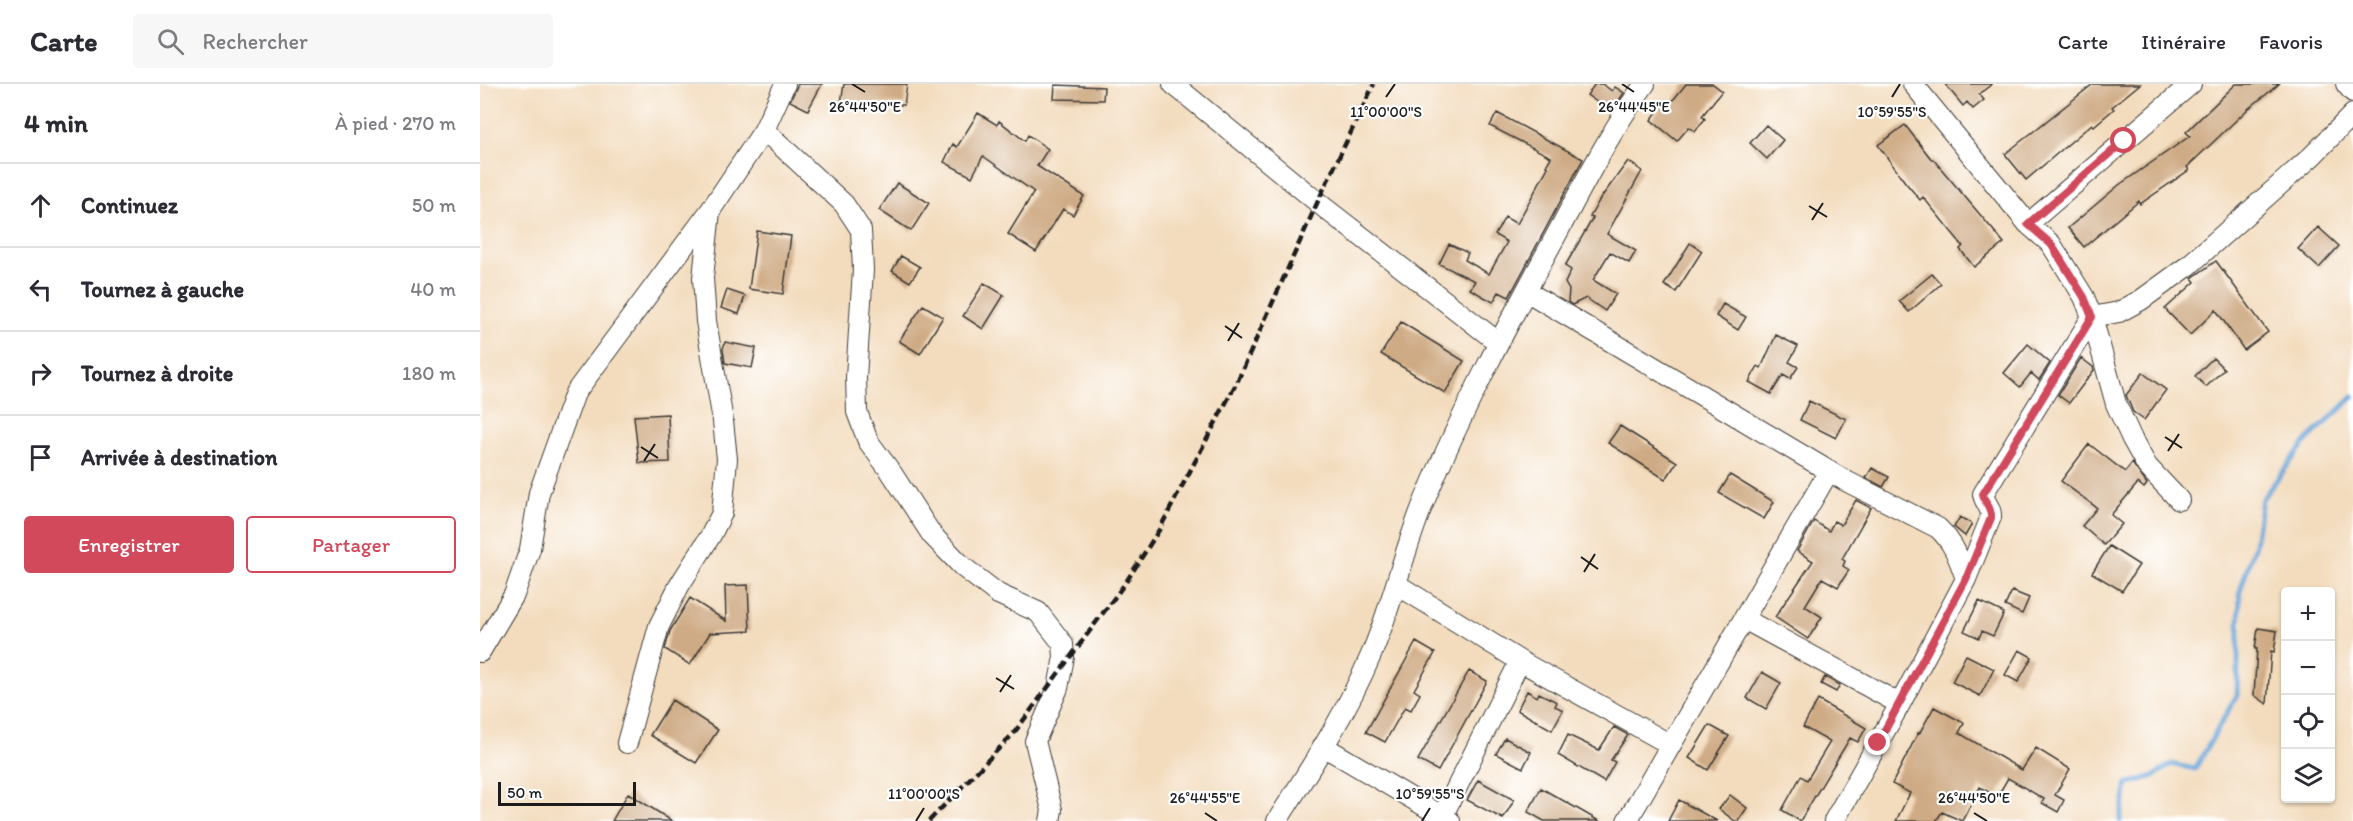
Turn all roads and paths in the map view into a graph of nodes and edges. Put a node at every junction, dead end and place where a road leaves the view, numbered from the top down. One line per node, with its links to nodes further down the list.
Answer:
1 (785, 84): 9 (street)
2 (1173, 84): 14 (street)
3 (1645, 84): 12 (street)
4 (1913, 84): 11 (street)
5 (2191, 84): 11 (street)
6 (2346, 84): 7 (street)
7 (2353, 92)
8 (2353, 114): 13 (street)
9 (764, 130): 10 (street); 27 (street)
10 (710, 211): 20 (street); 23 (street)
11 (2028, 224): 13 (street)
12 (1526, 291): 14 (street); 15 (street)
13 (2092, 317): 16 (street); 17 (street)
14 (1499, 343): 18 (street)
15 (1829, 471): 17 (street); 19 (street)
16 (2179, 500)
17 (1966, 579): 22 (street)
18 (1396, 584): 21 (street); 25 (street)
19 (1744, 619): 22 (street); 24 (street)
20 (480, 652)
21 (1520, 661): 24 (street); 26 (street)
22 (1900, 704): 30 (street)
23 (627, 743)
24 (1671, 745): 29 (street)
25 (1323, 746): 26 (street); 28 (street)
26 (1446, 819)
27 (1050, 821)
28 (1277, 821)
29 (1627, 821)
30 (1834, 821)

